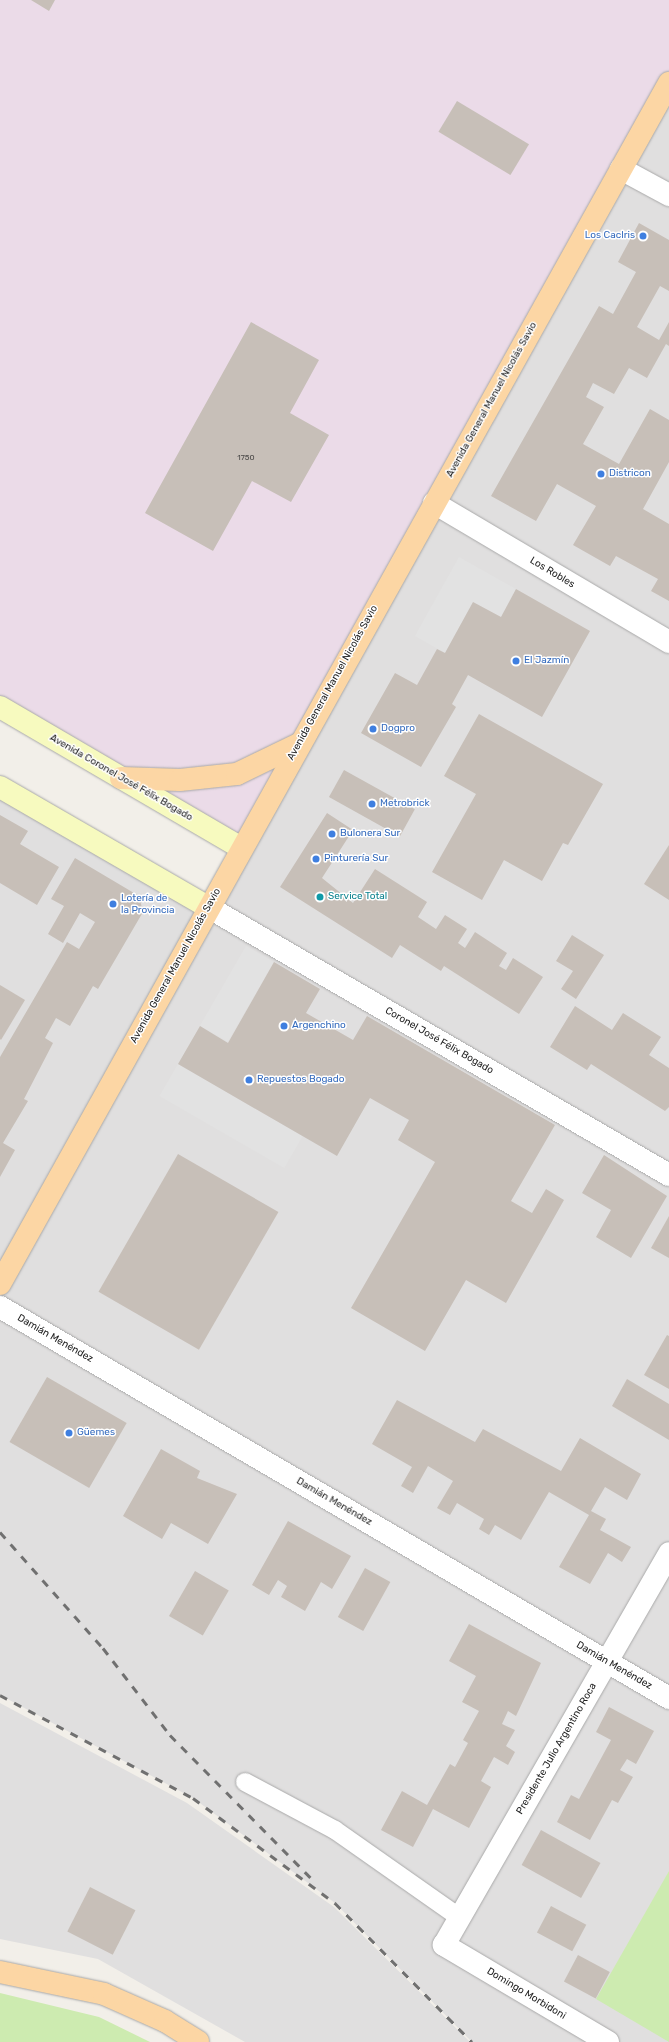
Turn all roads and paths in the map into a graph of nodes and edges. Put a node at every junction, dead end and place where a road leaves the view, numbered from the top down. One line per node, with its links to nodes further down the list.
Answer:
1 (669, 83): 2 (main road, Avenida General Manuel Nicolás Savio)
2 (621, 168): 3 (street); 4 (main road, Avenida General Manuel Nicolás Savio)
3 (669, 195)
4 (434, 503): 5 (street, Los Robles); 7 (main road, Avenida General Manuel Nicolás Savio)
5 (669, 642)
6 (0, 708): 8 (main road, Avenida Coronel José Félix Bogado)
7 (299, 744): 8 (main road); 10 (main road, Avenida General Manuel Nicolás Savio)
8 (121, 778): 10 (main road, Avenida Coronel José Félix Bogado)
9 (0, 787): 11 (main road)
10 (241, 848): 11 (main road, Avenida General Manuel Nicolás Savio)
11 (208, 907): 12 (street, Coronel José Félix Bogado); 13 (main road, Avenida General Manuel Nicolás Savio)
12 (669, 1174)
13 (0, 1284)
14 (0, 1306): 16 (street, Damián Menéndez)
15 (669, 1553): 16 (street, Presidente Julio Argentino Roca)
16 (607, 1662): 17 (street, Damián Menéndez); 19 (street, Presidente Julio Argentino Roca)
17 (669, 1698)
18 (245, 1782): 19 (lane)
19 (460, 1918): 20 (street, Presidente Julio Argentino Roca)
20 (444, 1945): 23 (street, Domingo Morbidoni)
21 (0, 1972): 22 (main road)
22 (198, 2042)
23 (608, 2042)

